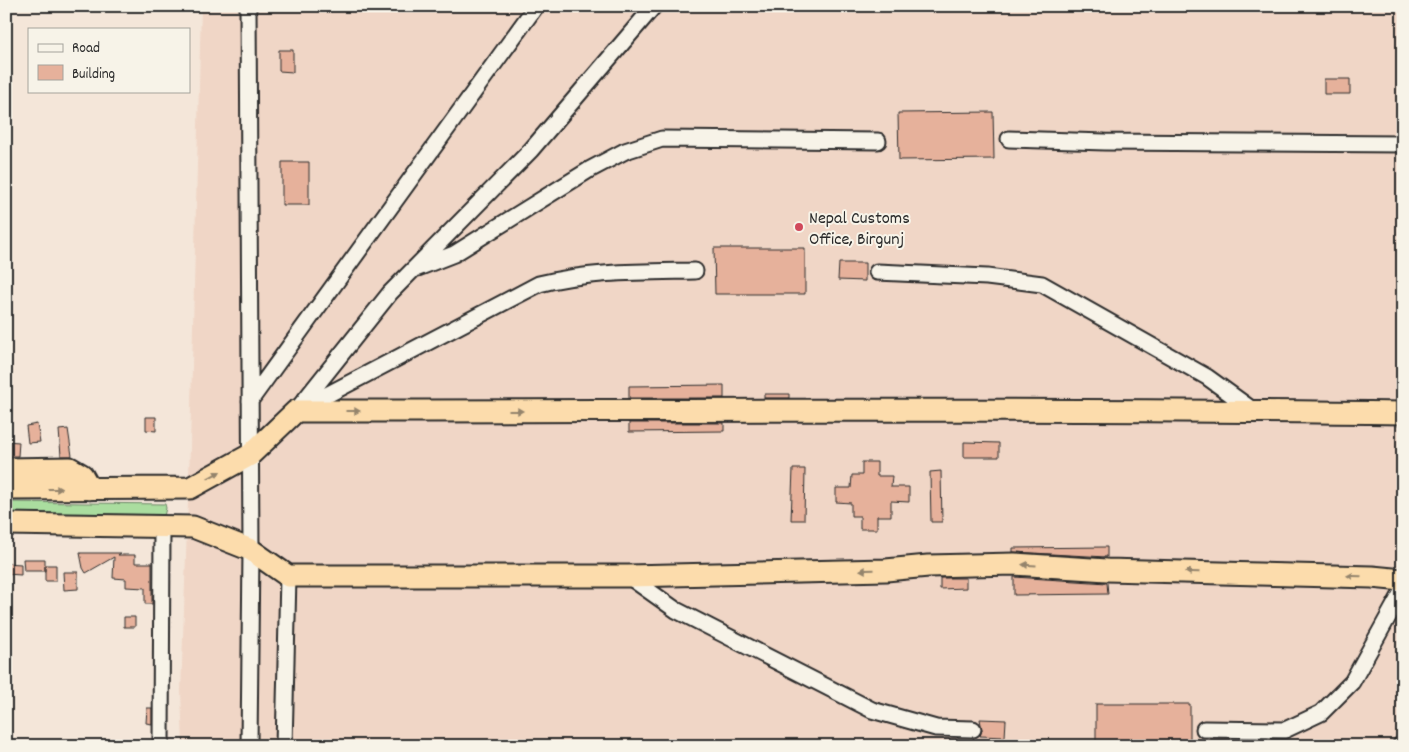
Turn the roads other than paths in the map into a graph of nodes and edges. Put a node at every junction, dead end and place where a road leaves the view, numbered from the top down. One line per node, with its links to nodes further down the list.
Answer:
1 (248, 6): 10 (street)
2 (536, 6): 10 (street)
3 (654, 6): 7 (street)
4 (1009, 139): 6 (street)
5 (878, 141): 7 (street)
6 (1403, 144)
7 (412, 270): 11 (street)
8 (695, 271): 11 (street)
9 (877, 272): 12 (street)
10 (250, 401): 14 (street)
11 (296, 411): 12 (highway, one-way to 12); 14 (highway)
12 (1254, 411): 13 (highway)
13 (1403, 413)
14 (250, 455): 17 (highway, one-way to 14); 20 (street)
15 (6, 469): 17 (highway)
16 (6, 489): 17 (highway, one-way to 17)
17 (90, 489)
18 (6, 524): 19 (highway)
19 (162, 527): 20 (highway); 28 (street)
20 (251, 550): 21 (highway); 29 (street)
21 (288, 576): 22 (highway); 30 (street)
22 (628, 576): 23 (highway, one-way to 22); 25 (street)
23 (1403, 580)
24 (1403, 590): 26 (street)
25 (973, 729)
26 (1204, 729)
27 (1403, 743): 31 (street)
28 (161, 746)
29 (249, 746)
30 (284, 746)
31 (1400, 746)

